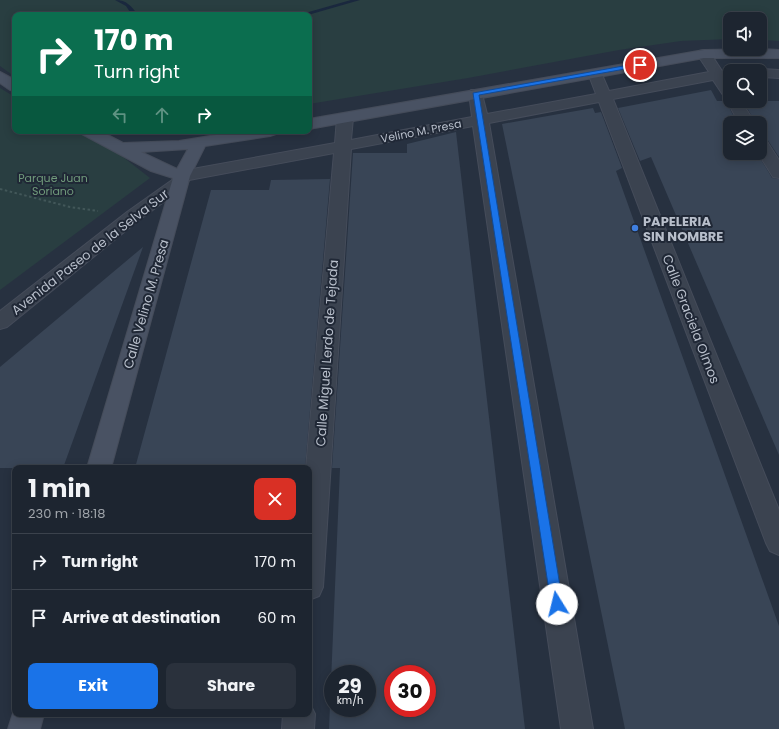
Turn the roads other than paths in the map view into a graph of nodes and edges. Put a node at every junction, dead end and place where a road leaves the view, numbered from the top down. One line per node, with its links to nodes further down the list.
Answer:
1 (704, 54): 2 (street); 3 (street); 5 (street)
2 (779, 54)
3 (594, 73): 10 (street); 11 (street, Calle Graciela Olmos)
4 (767, 73): 6 (street)
5 (723, 74)
6 (779, 74)
7 (723, 75): 11 (street, Velino M. Presa)
8 (0, 76): 9 (street)
9 (12, 85)
10 (476, 93): 12 (street); 13 (street)
11 (604, 97): 13 (street, Velino M. Presa); 25 (street, Calle Graciela Olmos)
12 (345, 118): 14 (street); 18 (street, Calle Miguel Lerdo de Tejada)
13 (480, 120): 18 (street, Velino M. Presa); 31 (street)
14 (312, 124)
15 (94, 134): 19 (street)
16 (252, 134): 17 (street)
17 (198, 143): 19 (street); 22 (street, Calle Velino M. Presa)
18 (343, 146): 22 (street, Velino M. Presa); 26 (street, Calle Miguel Lerdo de Tejada)
19 (120, 148): 22 (street)
20 (767, 154): 21 (street)
21 (779, 173)
22 (182, 178): 23 (street, Avenida Paseo de la Selva Sur); 24 (street, Calle Velino M. Presa)
23 (0, 322)
24 (99, 465)
25 (779, 543)
26 (312, 548)
27 (27, 717): 29 (street)
28 (299, 717): 30 (street)
29 (24, 729)
30 (298, 729)
31 (577, 729)

